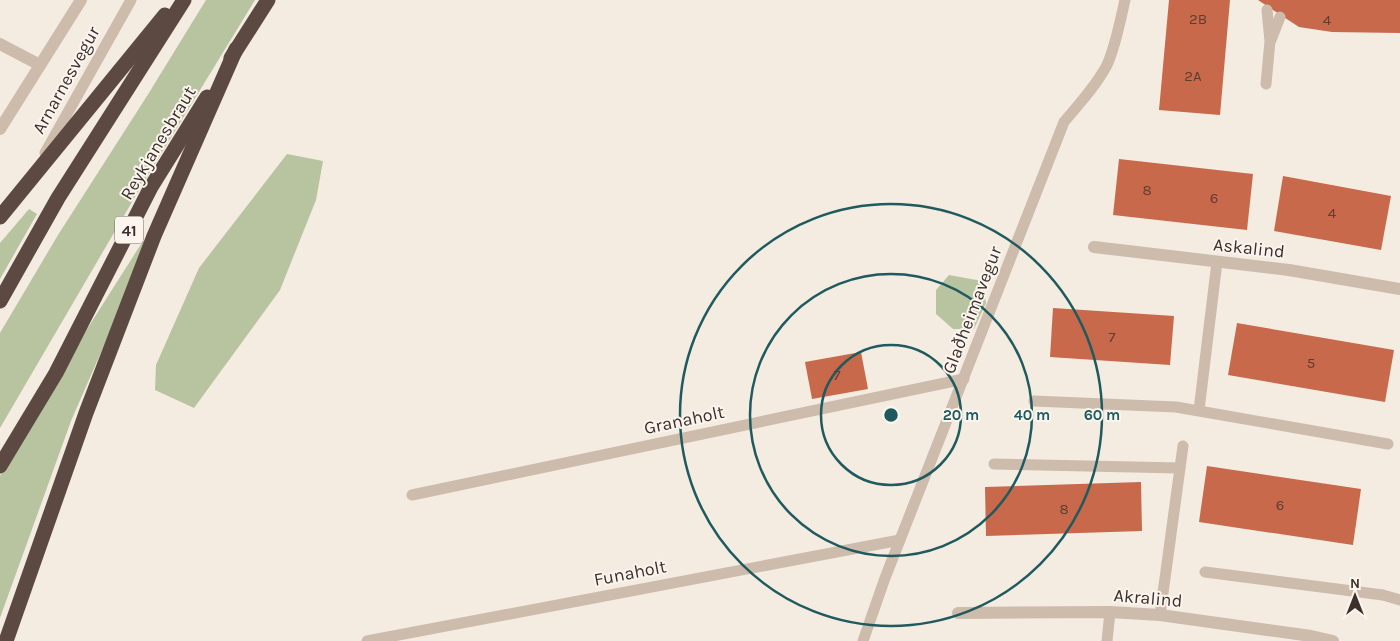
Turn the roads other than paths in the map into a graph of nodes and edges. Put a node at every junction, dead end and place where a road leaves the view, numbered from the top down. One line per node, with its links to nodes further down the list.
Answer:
1 (81, 0): 12 (street)
2 (131, 0): 15 (lane, Arnarnesvegur)
3 (177, 0): 15 (highway)
4 (184, 0): 20 (highway)
5 (268, 0): 11 (highway, Reykjanesbraut / 41)
6 (1125, 0): 21 (lane, Glaðheimavegur)
7 (1267, 10): 9 (lane)
8 (1280, 17): 9 (lane)
9 (1270, 41): 13 (lane)
10 (0, 44): 12 (street)
11 (236, 49): 27 (highway, Reykjanesbraut / 41); 36 (highway)
12 (40, 66): 14 (street)
13 (1266, 84)
14 (0, 129)
15 (32, 177): 16 (highway)
16 (0, 218)
17 (1094, 247): 18 (street, Askalind)
18 (1217, 262): 19 (street, Askalind); 23 (lane)
19 (1400, 289)
20 (0, 301)
21 (964, 379): 29 (lane, Granaholt); 30 (lane, Glaðheimavegur)
22 (1034, 401): 23 (lane)
23 (1198, 410): 24 (lane)
24 (1388, 444)
25 (1183, 446): 28 (lane)
26 (994, 464): 28 (lane)
27 (0, 466)
28 (1180, 468): 35 (lane)
29 (412, 495)
30 (900, 540): 37 (lane, Funaholt); 38 (lane, Glaðheimavegur)
31 (1205, 572): 32 (lane)
32 (1400, 600)
33 (1110, 612): 34 (street, Akralind); 35 (street, Akralind); 39 (lane)
34 (958, 613)
35 (1160, 615): 40 (street, Akralind)
36 (6, 641)
37 (367, 641)
38 (863, 641)
39 (1107, 641)
40 (1334, 641)

